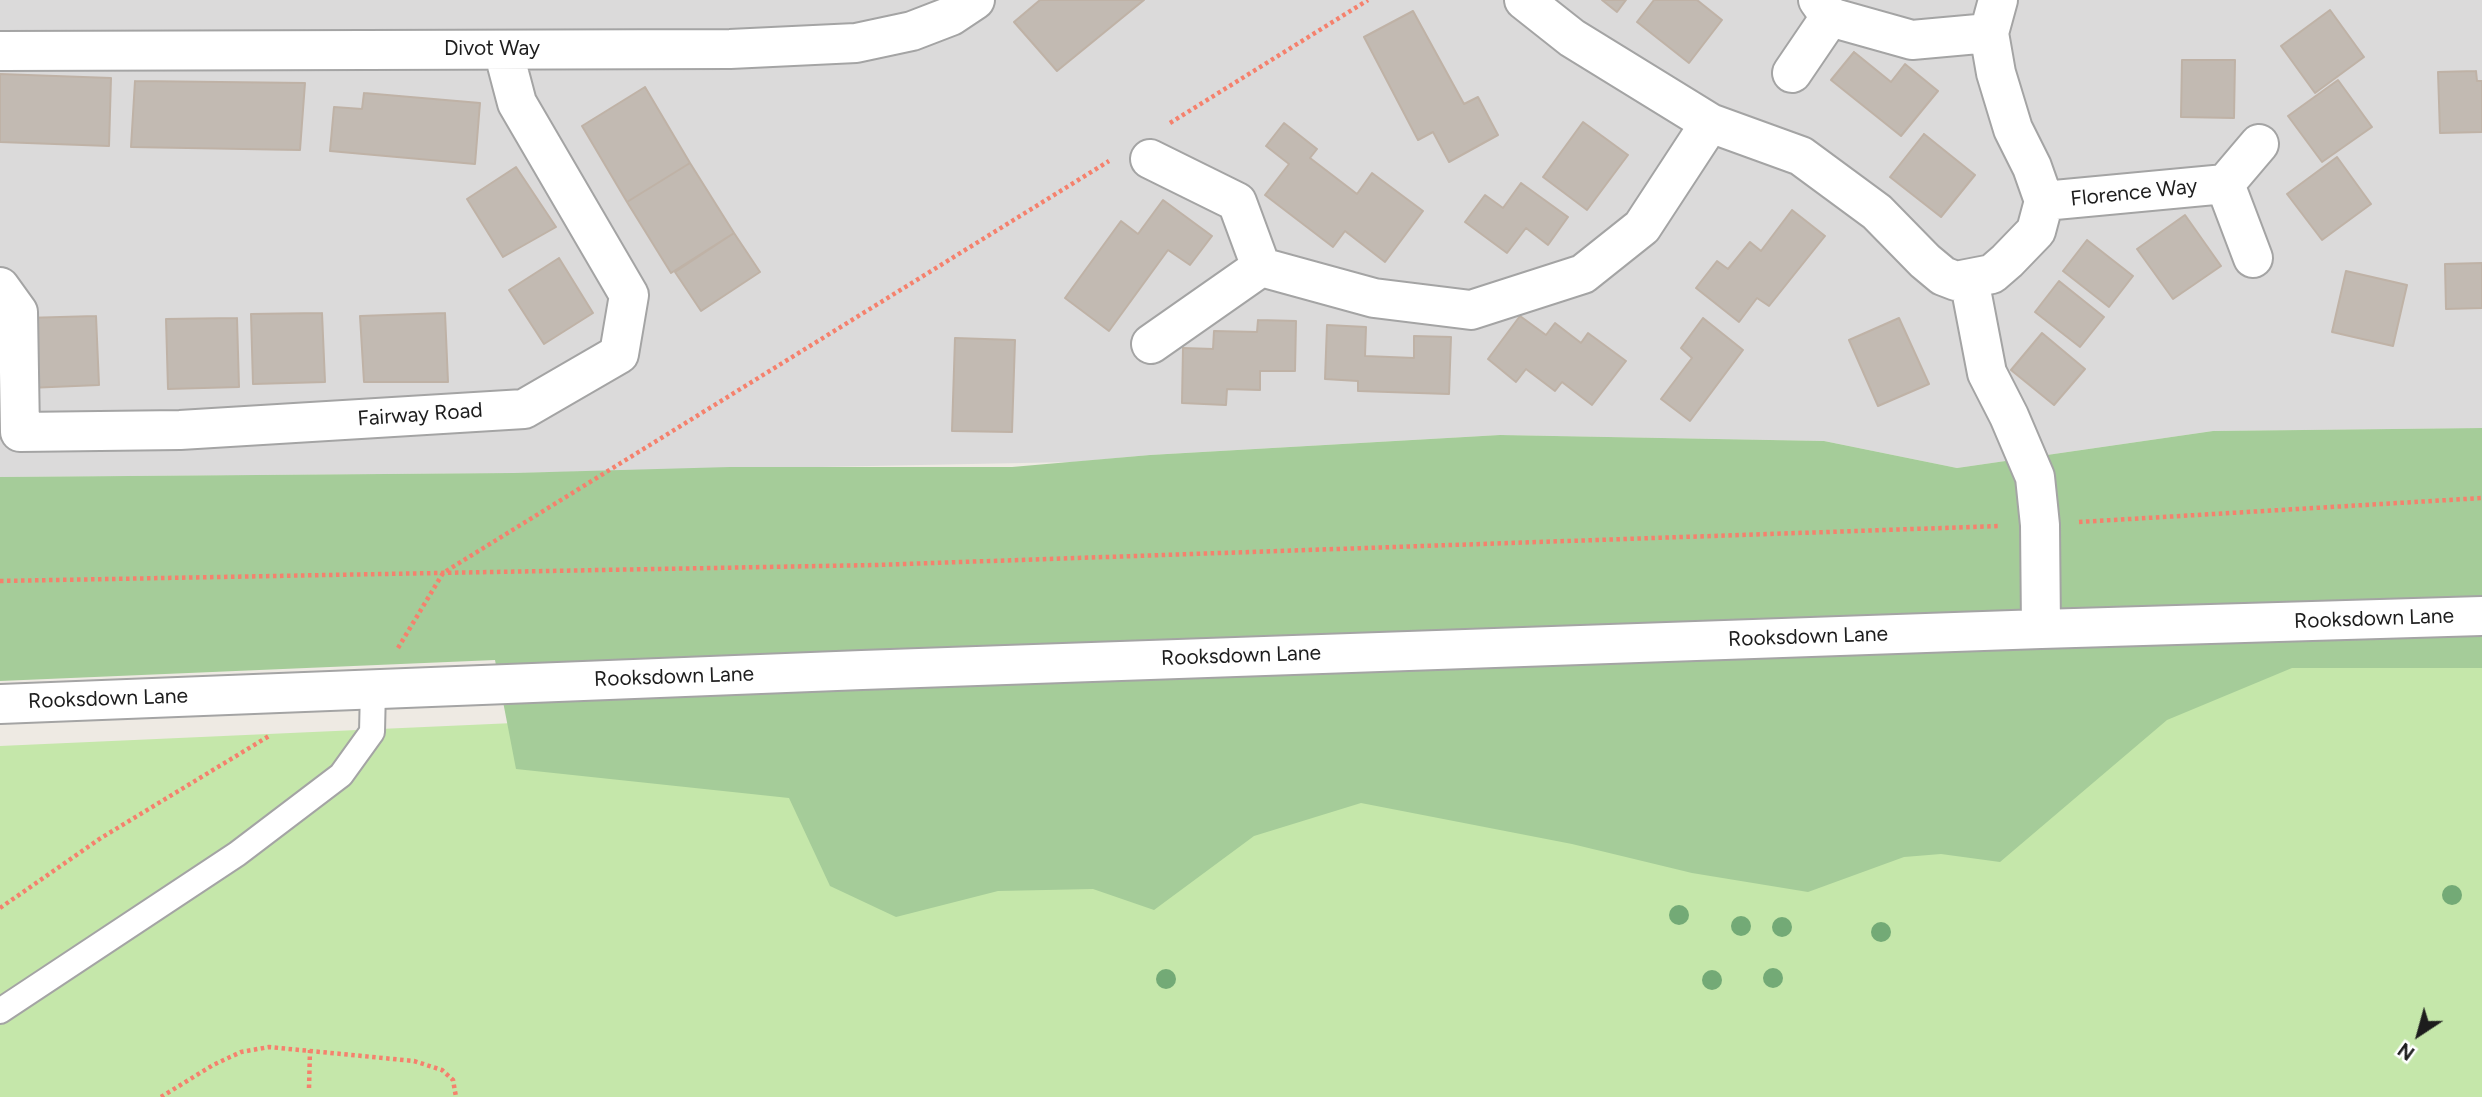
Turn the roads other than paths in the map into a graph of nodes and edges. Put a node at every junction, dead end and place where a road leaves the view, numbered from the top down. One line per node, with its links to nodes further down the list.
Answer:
1 (975, 0): 5 (street, Divot Way)
2 (1524, 0): 8 (street)
3 (1824, 8): 4 (street, Florence Way); 7 (street, Florence Way)
4 (1994, 17): 12 (street, Florence Way)
5 (503, 50): 6 (street, Divot Way); 16 (street, Fairway Road)
6 (0, 51)
7 (1792, 73)
8 (1710, 123): 14 (street); 15 (street)
9 (2259, 144): 11 (street, Florence Way)
10 (1134, 157): 14 (street)
11 (2225, 184): 12 (street, Florence Way); 13 (street, Florence Way)
12 (2044, 201): 15 (street, Florence Way)
13 (2253, 258)
14 (1261, 267): 17 (street)
15 (1969, 279): 19 (street)
16 (0, 287)
17 (1151, 344)
18 (2482, 615): 19 (street, Rooksdown Lane)
19 (2041, 628): 20 (street, Rooksdown Lane)
20 (373, 689): 21 (street, Rooksdown Lane); 22 (lane)
21 (0, 704)
22 (0, 1011)

